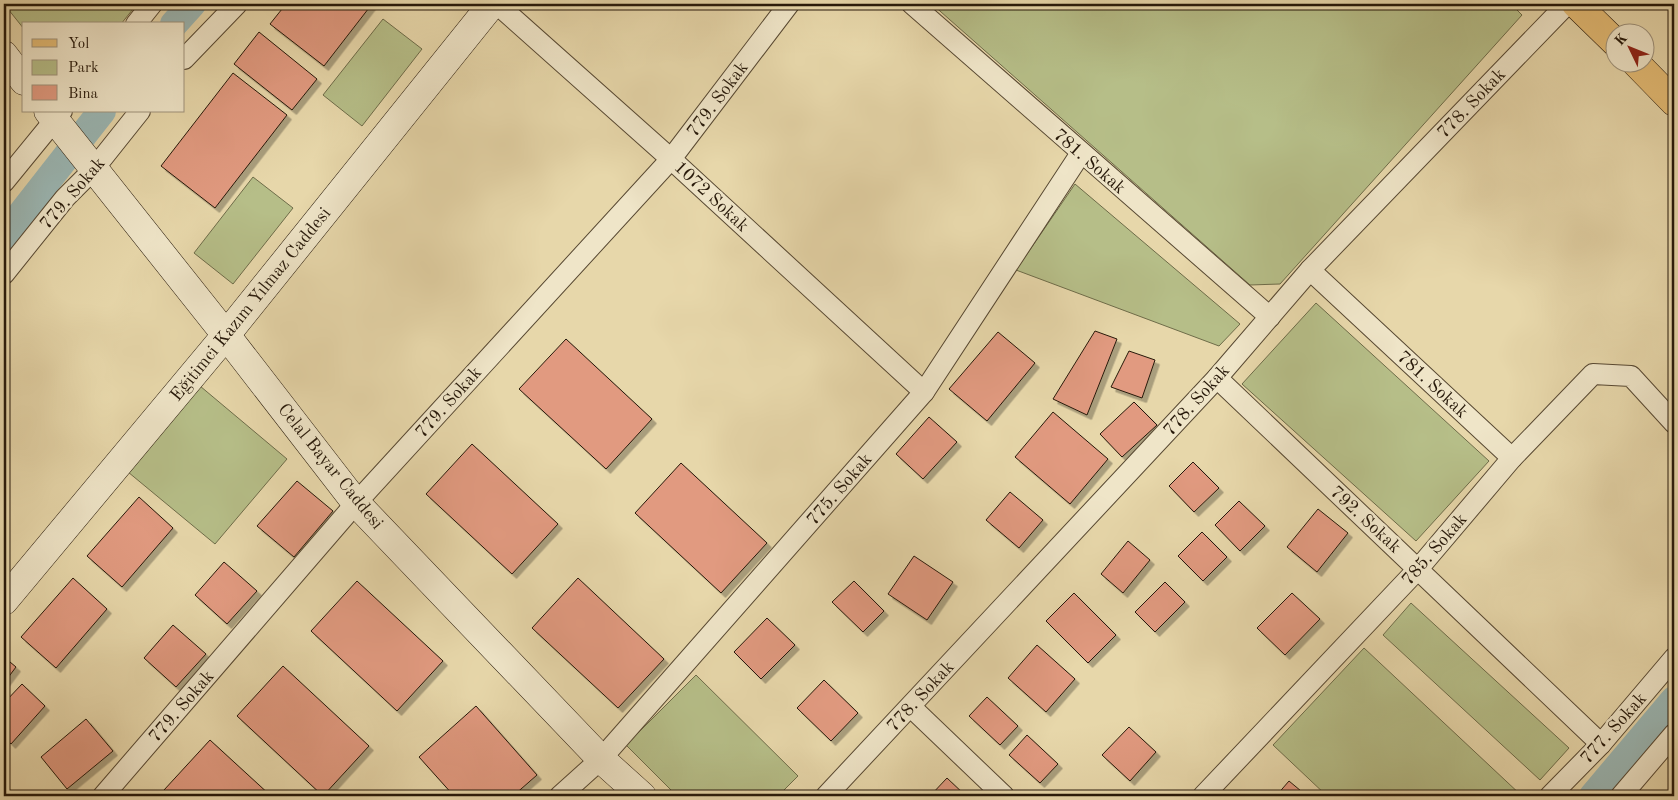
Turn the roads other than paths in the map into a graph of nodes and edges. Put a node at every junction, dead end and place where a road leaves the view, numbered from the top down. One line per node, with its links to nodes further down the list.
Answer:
1 (152, 4): 9 (street)
2 (238, 4): 12 (street)
3 (492, 4): 25 (street, Eğitimci Kazım Yılmaz Caddesi)
4 (497, 4): 19 (street, 1072 Sokak)
5 (789, 4): 19 (street, 779. Sokak)
6 (912, 4): 18 (street, 781. Sokak)
7 (1567, 4): 22 (street, 778. Sokak)
8 (1576, 4): 10 (main road)
9 (138, 22)
10 (1606, 33)
11 (4, 55): 14 (street)
12 (185, 58)
13 (1644, 72): 15 (main road)
14 (22, 78)
15 (1674, 102)
16 (139, 112): 20 (street, 779. Sokak)
17 (55, 114): 20 (street, Celal Bayar Caddesi); 21 (street)
18 (1081, 153): 24 (street, 781. Sokak); 27 (street, 775. Sokak)
19 (671, 159): 27 (street, 1072 Sokak); 30 (street, 779. Sokak)
20 (94, 170): 23 (street, 779. Sokak); 25 (street, Celal Bayar Caddesi)
21 (4, 182)
22 (1310, 270): 24 (street, 778. Sokak); 29 (street, 781. Sokak)
23 (4, 274)
24 (1270, 317): 26 (street, 778. Sokak)
25 (226, 335): 30 (street, Celal Bayar Caddesi); 32 (street, Eğitimci Kazım Yılmaz Caddesi)
26 (1217, 378): 31 (street, 792. Sokak); 34 (street, 778. Sokak)
27 (924, 392): 37 (street, 775. Sokak)
28 (1674, 423): 29 (street, 785. Sokak)
29 (1512, 458): 31 (street, 785. Sokak)
30 (356, 502): 37 (street, Celal Bayar Caddesi); 38 (street, 779. Sokak)
31 (1418, 569): 36 (street, 792. Sokak); 43 (street, 785. Sokak)
32 (4, 601)
33 (1674, 658): 36 (street, 777. Sokak)
34 (910, 707): 41 (street, 778. Sokak); 42 (street)
35 (1674, 734): 45 (street)
36 (1601, 744): 44 (street, 777. Sokak)
37 (601, 759): 39 (street, 775. Sokak); 40 (street, Celal Bayar Caddesi)
38 (104, 796)
39 (560, 796)
40 (642, 796)
41 (826, 796)
42 (1004, 796)
43 (1203, 796)
44 (1550, 796)
45 (1621, 796)

